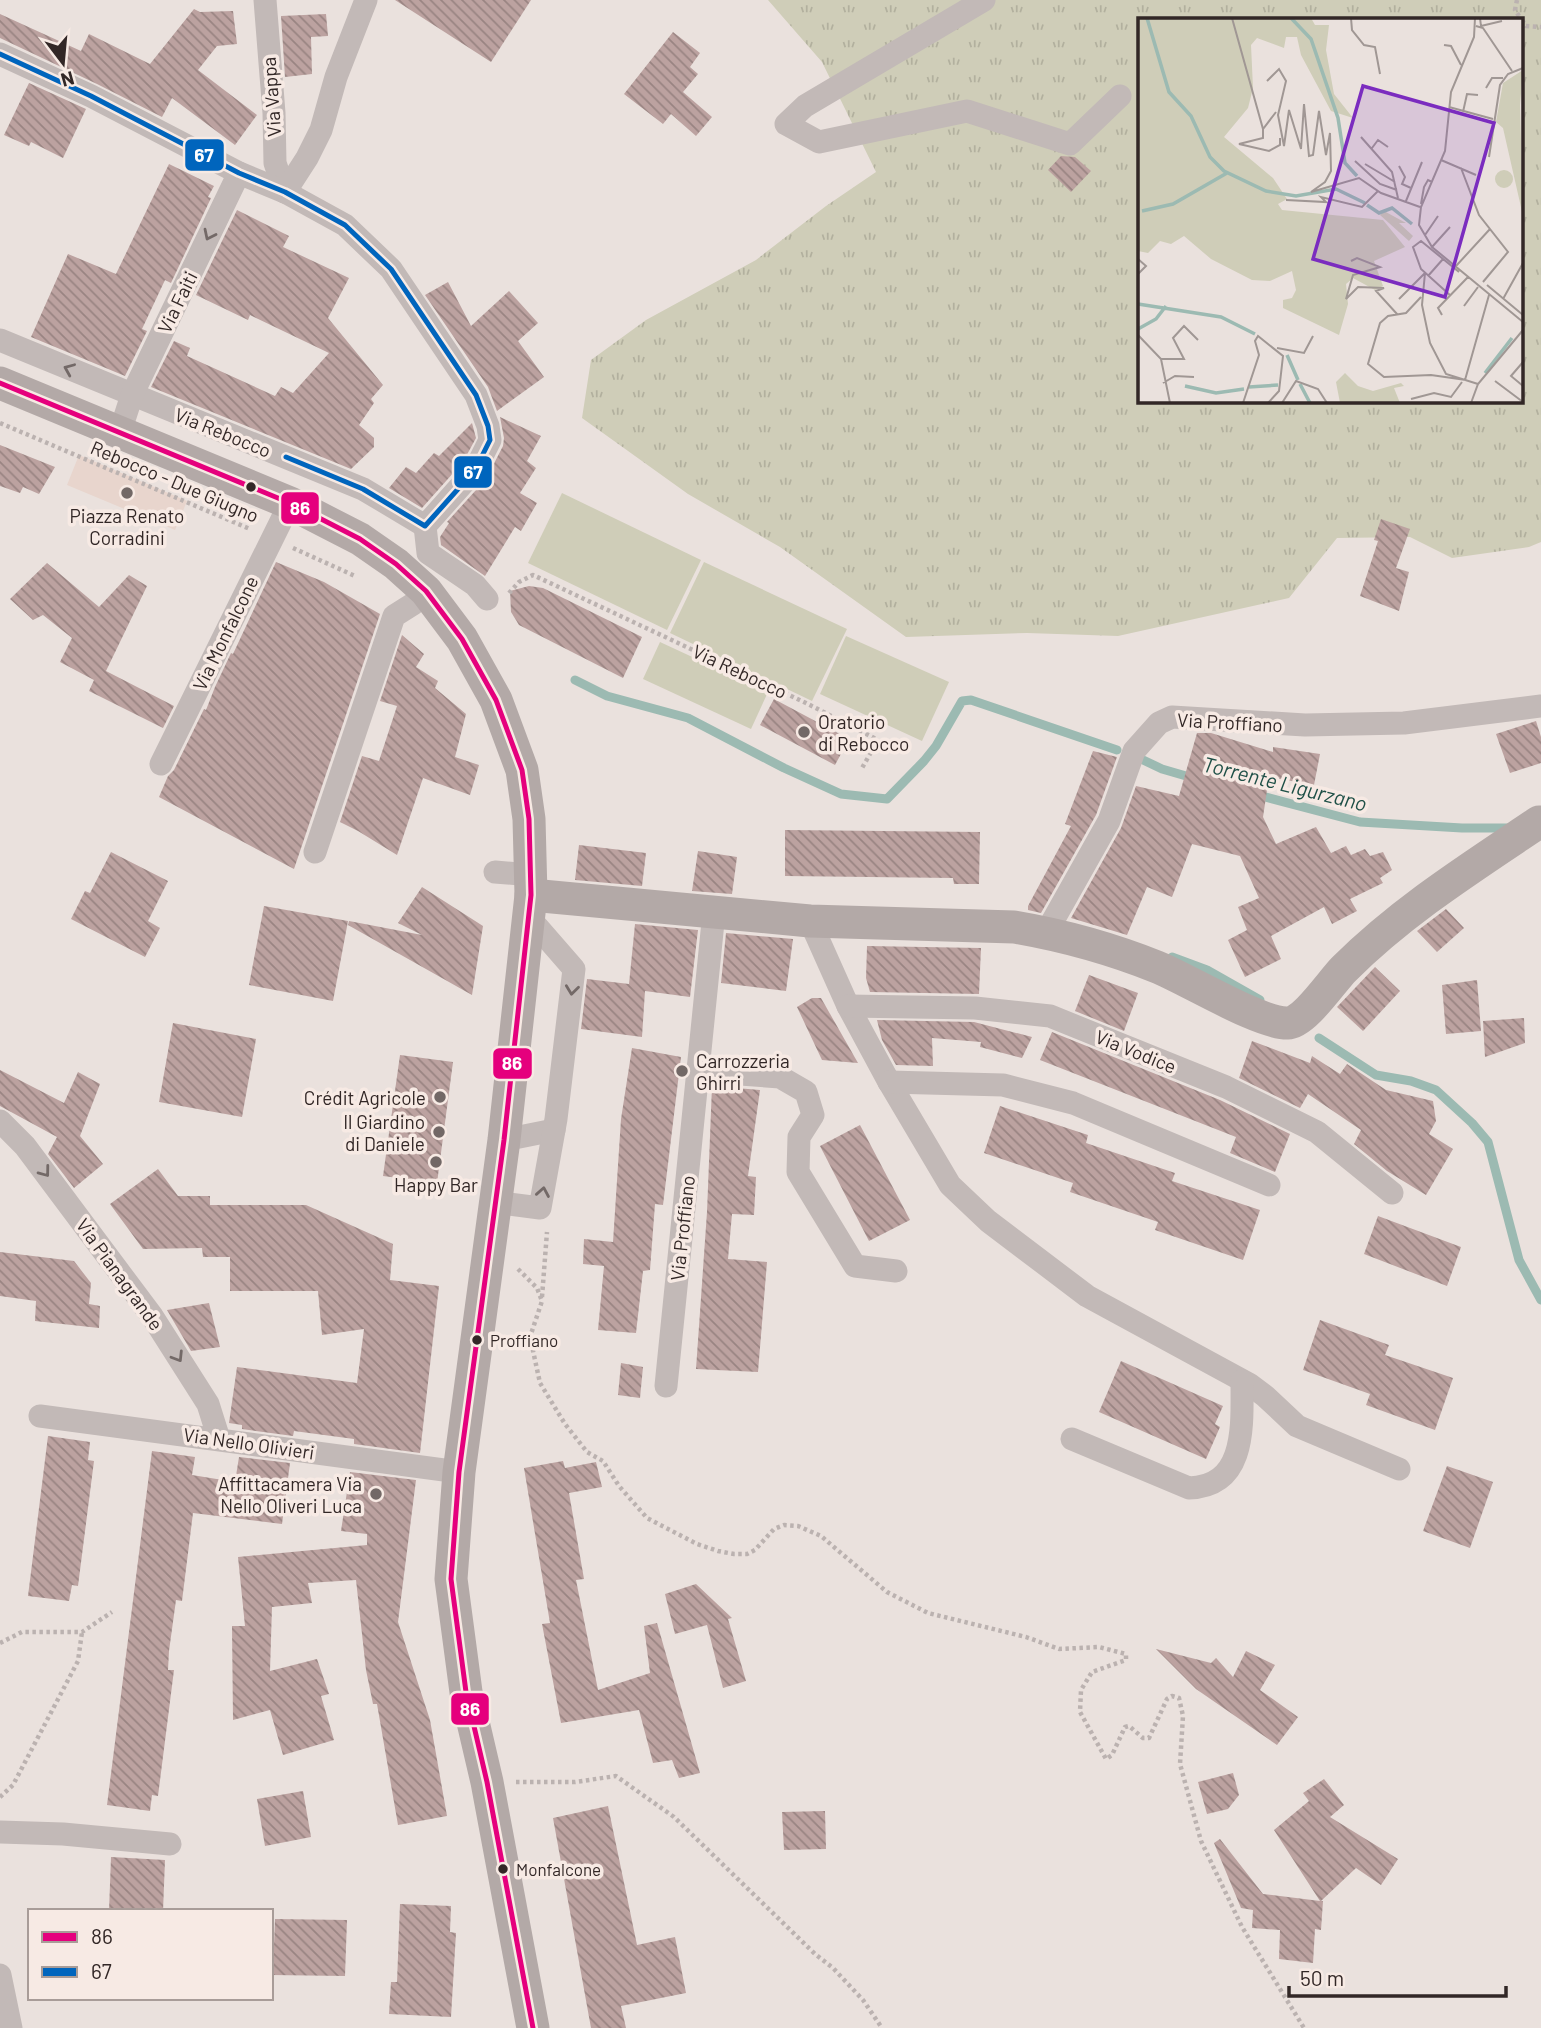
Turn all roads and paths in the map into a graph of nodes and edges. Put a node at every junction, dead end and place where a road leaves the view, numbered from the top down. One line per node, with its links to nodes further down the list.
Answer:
1 (265, 0): 11 (street, Via Vappa)
2 (366, 0): 11 (street)
3 (984, 0): 9 (street)
4 (1517, 0): 5 (path)
5 (1521, 18)
6 (1524, 23): 7 (path)
7 (1541, 27)
8 (0, 54): 10 (street)
9 (1120, 96)
10 (239, 173): 11 (street); 14 (street, Via Faiti, one-way to 14)
11 (285, 192): 18 (street)
12 (0, 340): 14 (street, Via Rebocco, one-way to 12)
13 (0, 383): 16 (main road)
14 (132, 395): 16 (street, Via Faiti); 18 (street, Via Rebocco)
15 (0, 423): 19 (path, Rebocco - Due Giugno)
16 (120, 432): 17 (main road)
17 (290, 503): 19 (street, Via Monfalcone); 22 (main road)
18 (425, 526): 23 (street)
19 (272, 539): 21 (path, Rebocco - Due Giugno); 25 (street, Via Monfalcone)
20 (533, 575): 26 (path, Via Rebocco)
21 (366, 581)
22 (426, 592): 28 (street); 30 (main road)
23 (487, 599)
24 (1541, 706): 33 (street, Via Proffiano)
25 (161, 764)
26 (862, 768)
27 (1540, 822): 33 (main road)
28 (315, 852)
29 (495, 872): 30 (street)
30 (530, 895): 31 (main road); 38 (street, one-way to 38); 39 (main road)
31 (714, 912): 32 (main road); 35 (street, Via Proffiano)
32 (810, 921): 33 (main road); 34 (street)
33 (1046, 933)
34 (848, 1006): 36 (street); 41 (street, Via Vodice)
35 (698, 1071): 45 (street); 48 (street, Via Proffiano)
36 (889, 1082): 40 (street); 47 (street)
37 (0, 1121): 50 (street, Via Pianagrande, one-way to 50)
38 (554, 1130): 39 (street); 43 (street, one-way to 38)
39 (503, 1140): 42 (main road)
40 (1269, 1185)
41 (1392, 1193)
42 (494, 1202): 43 (street); 44 (main road)
43 (540, 1208): 46 (path)
44 (488, 1251): 46 (path); 53 (main road)
45 (896, 1271)
46 (542, 1301): 65 (path)
47 (1242, 1381): 51 (street); 52 (street)
48 (666, 1386)
49 (40, 1416): 50 (street, Via Nello Olivieri)
50 (219, 1439): 53 (street, Via Nello Olivieri)
51 (1072, 1439)
52 (1399, 1469)
53 (458, 1472): 57 (main road)
54 (112, 1612): 55 (path)
55 (82, 1632): 56 (path); 58 (path)
56 (0, 1643)
57 (487, 1782): 63 (main road); 64 (path)
58 (0, 1797)
59 (0, 1832): 60 (street)
60 (170, 1844)
61 (0, 1975): 62 (street)
62 (11, 2028)
63 (533, 2028)
64 (882, 2028)
65 (1304, 2028)

